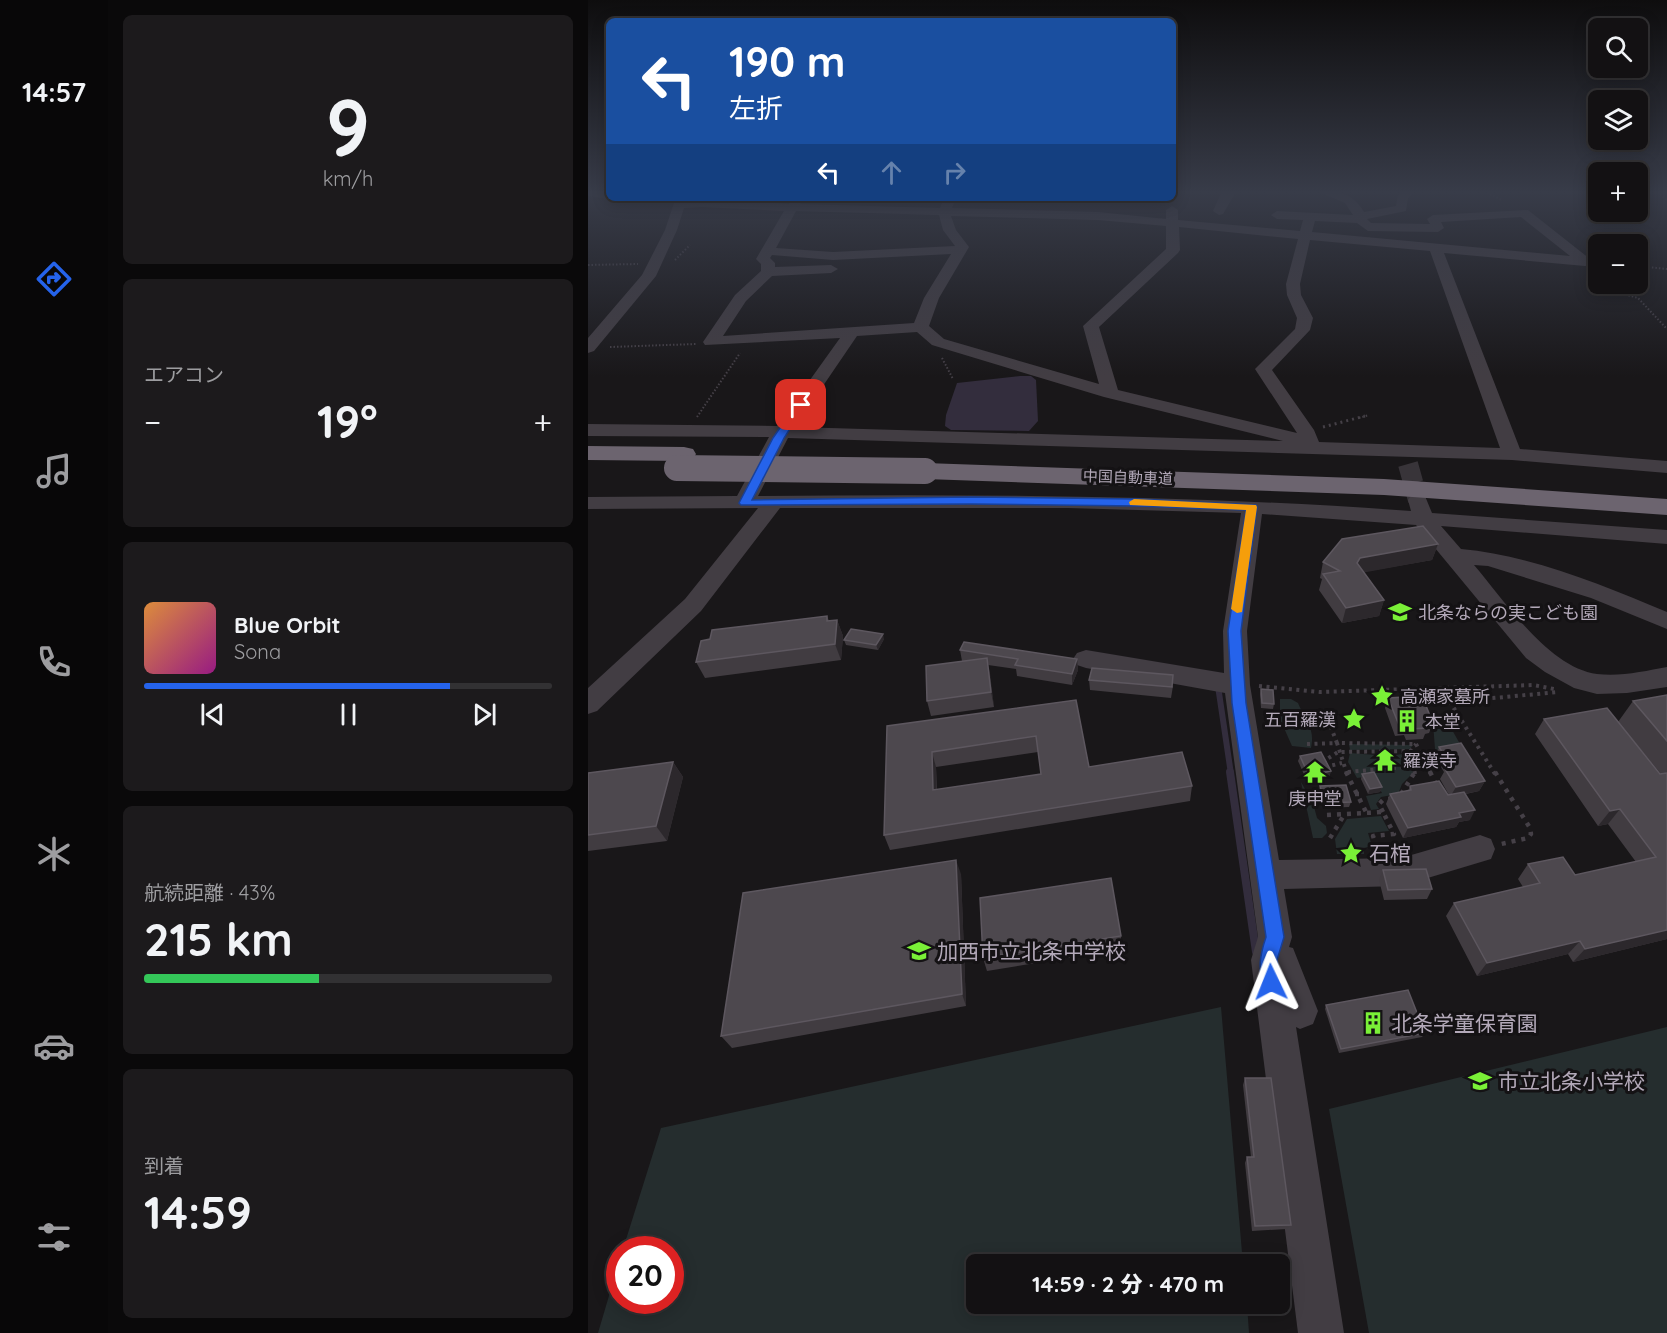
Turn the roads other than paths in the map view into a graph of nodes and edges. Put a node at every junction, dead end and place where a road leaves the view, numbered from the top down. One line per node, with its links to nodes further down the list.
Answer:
1 (658, 253): 17 (street)
2 (767, 253): 14 (street)
3 (797, 253): 4 (street)
4 (846, 253)
5 (959, 253): 11 (street)
6 (1170, 253): 18 (street)
7 (1301, 253): 24 (street)
8 (1437, 253): 23 (street)
9 (1497, 253): 10 (street)
10 (1574, 253)
11 (953, 266): 13 (street); 15 (street)
12 (897, 267): 14 (street)
13 (931, 267)
14 (768, 272): 16 (street)
15 (921, 327): 16 (street); 18 (street)
16 (851, 333): 20 (street)
17 (588, 348)
18 (1110, 393): 24 (street)
19 (588, 430): 21 (street)
20 (783, 432): 21 (street); 24 (street); 29 (street)
21 (683, 451): 22 (highway, 中国自動車道); 24 (highway, 中国自動車道, bridge); 25 (highway, 中国自動車道)
22 (588, 453)
23 (1512, 454): 24 (street); 26 (street)
24 (1315, 455): 27 (highway, 中国自動車道); 32 (highway, 中国自動車道)
25 (588, 467)
26 (1667, 467)
27 (1667, 492)
28 (588, 503): 29 (street)
29 (744, 503): 30 (street)
30 (773, 503): 31 (street); 40 (street)
31 (1252, 507): 33 (street); 39 (street)
32 (1667, 507)
33 (1421, 510): 34 (street); 35 (street)
34 (1667, 537)
35 (1456, 556): 36 (street); 38 (street)
36 (1667, 621)
37 (1086, 659): 39 (street)
38 (1667, 677)
39 (1237, 685): 42 (street)
40 (588, 704)
41 (1480, 849): 42 (street)
42 (1267, 875): 43 (street)
43 (1271, 948): 44 (street); 45 (street)
44 (1300, 1011)
45 (1320, 1333)

